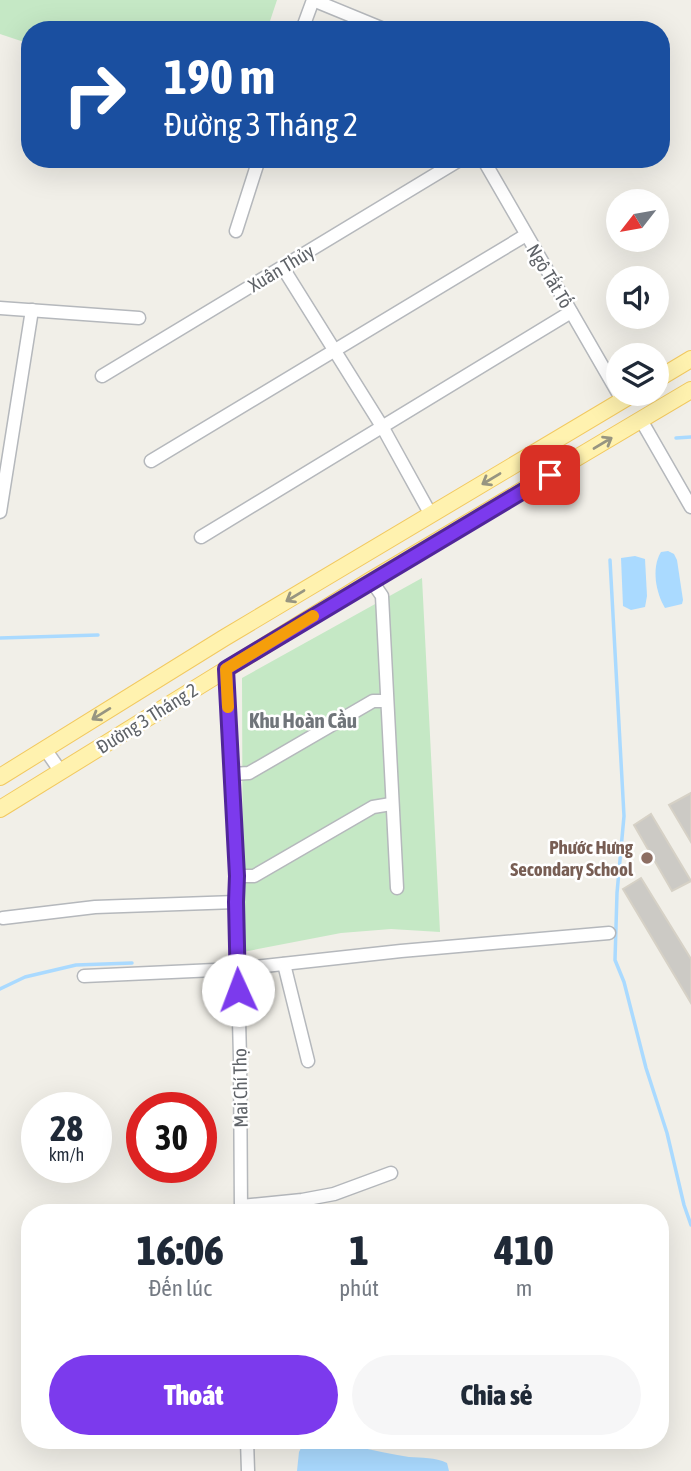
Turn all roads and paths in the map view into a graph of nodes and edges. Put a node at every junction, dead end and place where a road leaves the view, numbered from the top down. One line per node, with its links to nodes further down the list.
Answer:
1 (313, 0): 2 (street); 3 (street)
2 (305, 21)
3 (364, 21)
4 (256, 168): 7 (street)
5 (446, 168): 9 (street, Xuân Thủy)
6 (488, 168): 8 (street, Ngô Tất Tố)
7 (236, 231)
8 (526, 235): 12 (street, Ngô Tất Tố); 14 (street)
9 (283, 268): 14 (street); 18 (street, Xuân Thủy)
10 (0, 308): 11 (street)
11 (32, 310): 13 (street); 25 (street)
12 (571, 312): 16 (street, Ngô Tất Tố); 22 (street)
13 (139, 318)
14 (334, 349): 22 (street); 23 (street)
15 (691, 359): 17 (main road)
16 (606, 368)
17 (669, 372)
18 (102, 376)
19 (691, 390): 21 (main road, Đường 3 Tháng 2)
20 (606, 406): 26 (main road, Đường 3 Tháng 2, one-way to 26)
21 (641, 420): 24 (street); 28 (main road, Đường 3 Tháng 2, one-way to 21)
22 (383, 428): 26 (street); 27 (street)
23 (151, 461)
24 (691, 507)
25 (0, 512)
26 (431, 516): 31 (main road, Đường 3 Tháng 2, one-way to 31)
27 (201, 537)
28 (372, 580): 29 (main road, Đường 3 Tháng 2); 30 (street)
29 (226, 669): 32 (main road, Đường 3 Tháng 2); 33 (street, Mai Chí Thọ)
30 (386, 701): 33 (street); 35 (street)
31 (46, 749): 32 (street); 34 (main road, Đường 3 Tháng 2)
32 (61, 772): 36 (main road, Đường 3 Tháng 2)
33 (232, 774): 37 (street, Mai Chí Thọ)
34 (0, 777)
35 (391, 804): 37 (street); 38 (street)
36 (0, 809)
37 (237, 876): 39 (street, Mai Chí Thọ)
38 (397, 888)
39 (236, 902): 40 (street); 43 (street, Mai Chí Thọ)
40 (3, 918)
41 (609, 933): 42 (street)
42 (284, 964): 43 (street); 45 (street)
43 (237, 969): 44 (street); 47 (street, Mai Chí Thọ)
44 (84, 976)
45 (308, 1061)
46 (391, 1173): 48 (street)
47 (241, 1204)
48 (275, 1204)
49 (247, 1449): 50 (street)
50 (248, 1471)

